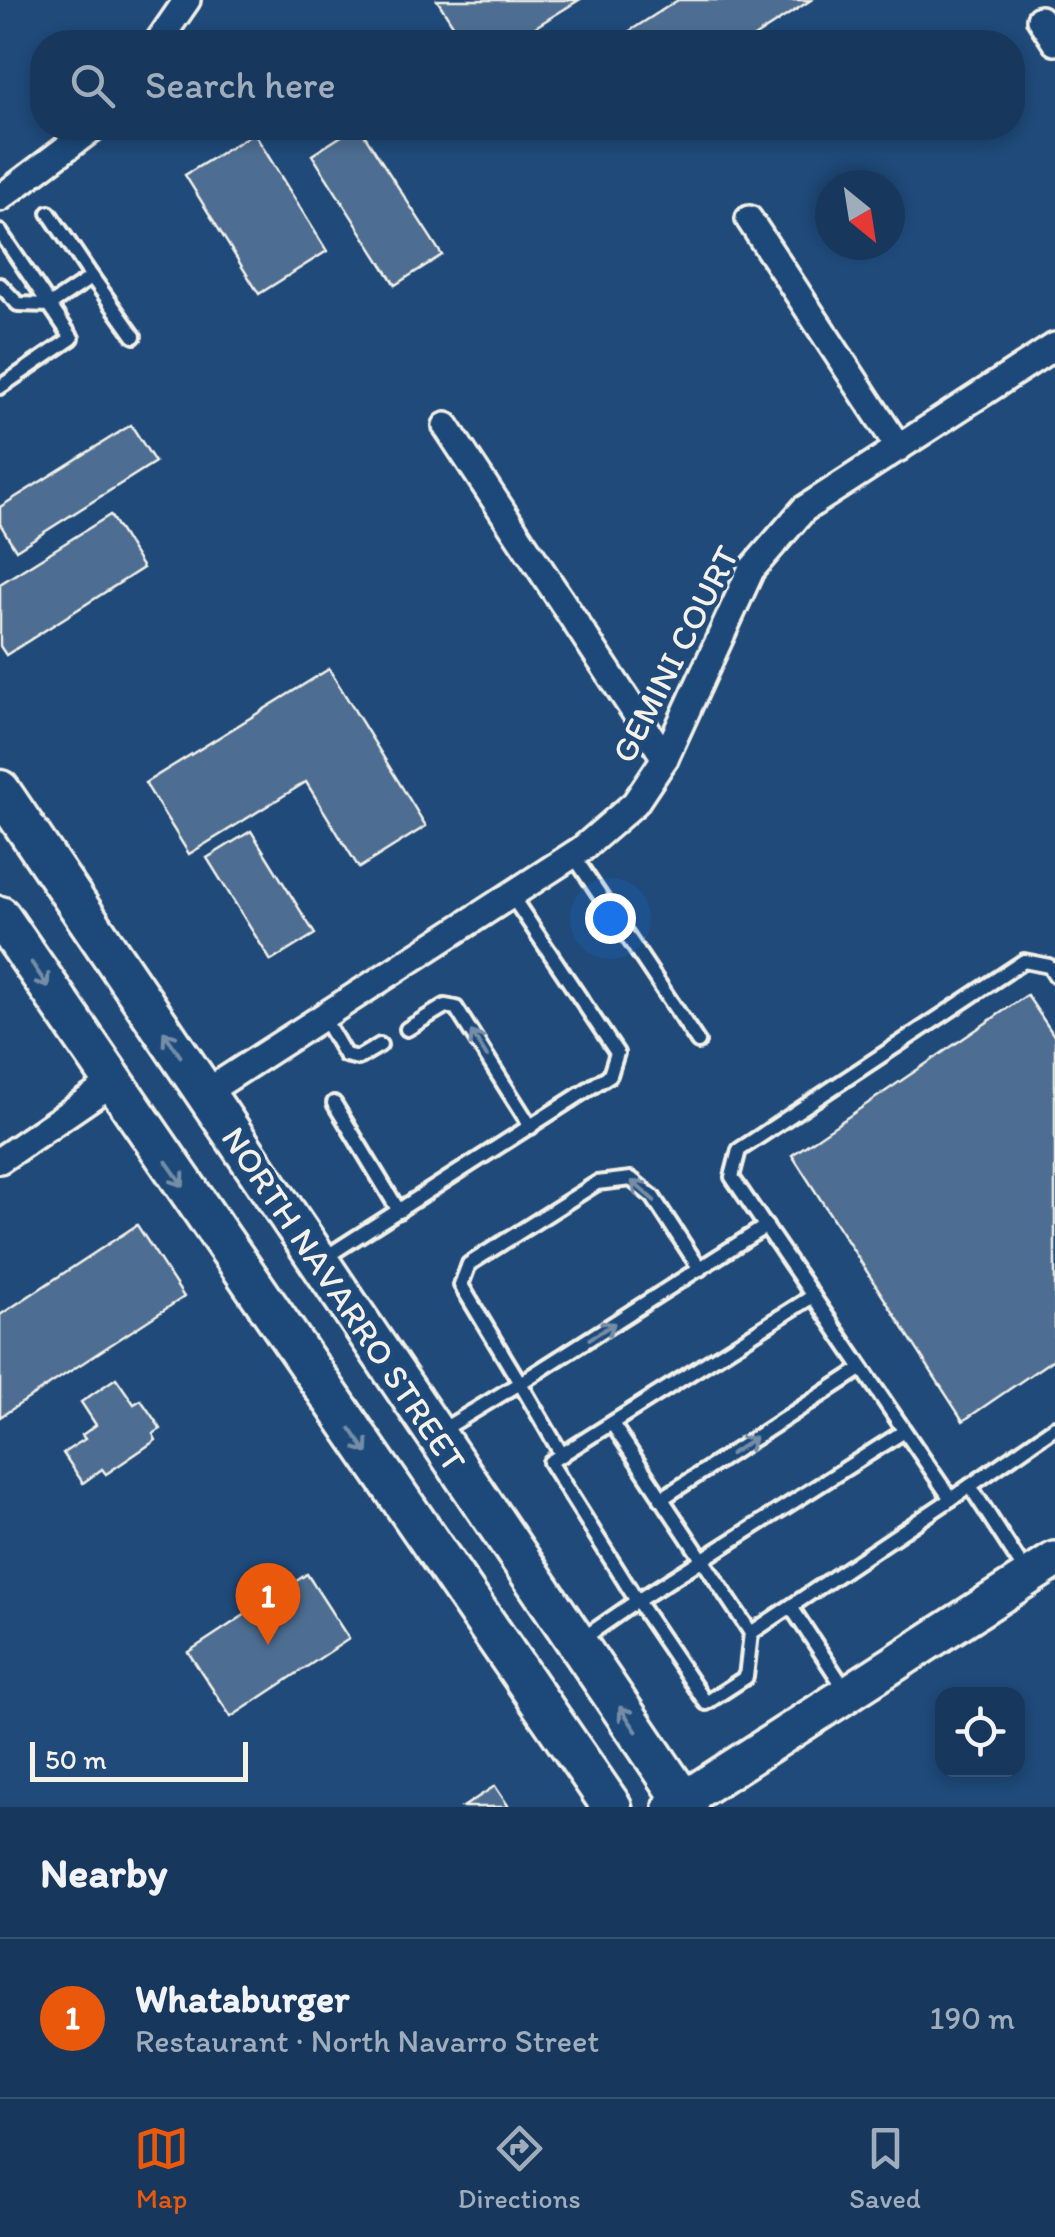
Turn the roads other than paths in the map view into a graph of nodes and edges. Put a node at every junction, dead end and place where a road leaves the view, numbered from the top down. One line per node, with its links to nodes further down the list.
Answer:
1 (187, 0): 3 (street)
2 (1040, 19): 4 (street)
3 (166, 30)
4 (1055, 42)
5 (77, 140): 6 (street)
6 (0, 198)
7 (48, 214): 10 (lane)
8 (749, 219): 17 (street)
9 (0, 232): 12 (lane)
10 (92, 277): 12 (lane); 13 (lane)
11 (0, 285): 12 (lane)
12 (50, 305): 15 (lane)
13 (134, 336)
14 (1055, 346): 17 (street, GEMINI COURT)
15 (0, 387)
16 (446, 426): 18 (street)
17 (899, 448): 18 (street, GEMINI COURT)
18 (665, 758): 20 (street, GEMINI COURT)
19 (0, 790): 29 (main road, NORTH NAVARRO STREET, one-way to 19)
20 (573, 855): 21 (street, GEMINI COURT); 26 (lane)
21 (511, 895): 24 (street, GEMINI COURT); 31 (lane)
22 (0, 916): 28 (main road, NORTH NAVARRO STREET, one-way to 28)
23 (1055, 975): 34 (lane)
24 (323, 1017): 27 (lane); 29 (street, GEMINI COURT)
25 (407, 1029): 31 (lane, one-way to 25)
26 (698, 1042)
27 (380, 1046)
28 (112, 1083): 32 (street); 56 (main road, NORTH NAVARRO STREET, one-way to 56)
29 (204, 1093): 35 (main road, NORTH NAVARRO STREET)
30 (334, 1102): 33 (lane)
31 (532, 1127): 33 (lane)
32 (0, 1160)
33 (399, 1210): 35 (lane)
34 (766, 1226): 36 (lane); 37 (lane)
35 (319, 1261): 43 (main road, NORTH NAVARRO STREET)
36 (700, 1269): 39 (lane, one-way to 36); 39 (lane, one-way to 39)
37 (813, 1296): 38 (lane); 40 (lane)
38 (861, 1369): 42 (lane); 47 (lane, one-way to 38)
39 (520, 1384): 43 (lane); 44 (lane)
40 (613, 1425): 44 (lane); 47 (lane)
41 (1055, 1427): 45 (lane)
42 (903, 1432): 46 (lane); 48 (lane)
43 (436, 1434): 53 (main road, NORTH NAVARRO STREET)
44 (562, 1455): 50 (lane)
45 (970, 1486): 46 (lane); 49 (lane)
46 (950, 1498): 51 (lane)
47 (661, 1500): 48 (lane)
48 (702, 1562): 50 (lane); 52 (lane)
49 (1042, 1568): 54 (main road)
50 (637, 1601): 52 (lane); 53 (lane)
51 (791, 1607): 52 (lane); 54 (lane)
52 (751, 1633)
53 (577, 1643): 55 (main road, NORTH NAVARRO STREET, one-way to 53)
54 (848, 1694): 55 (main road)
55 (681, 1805)
56 (612, 1807)

